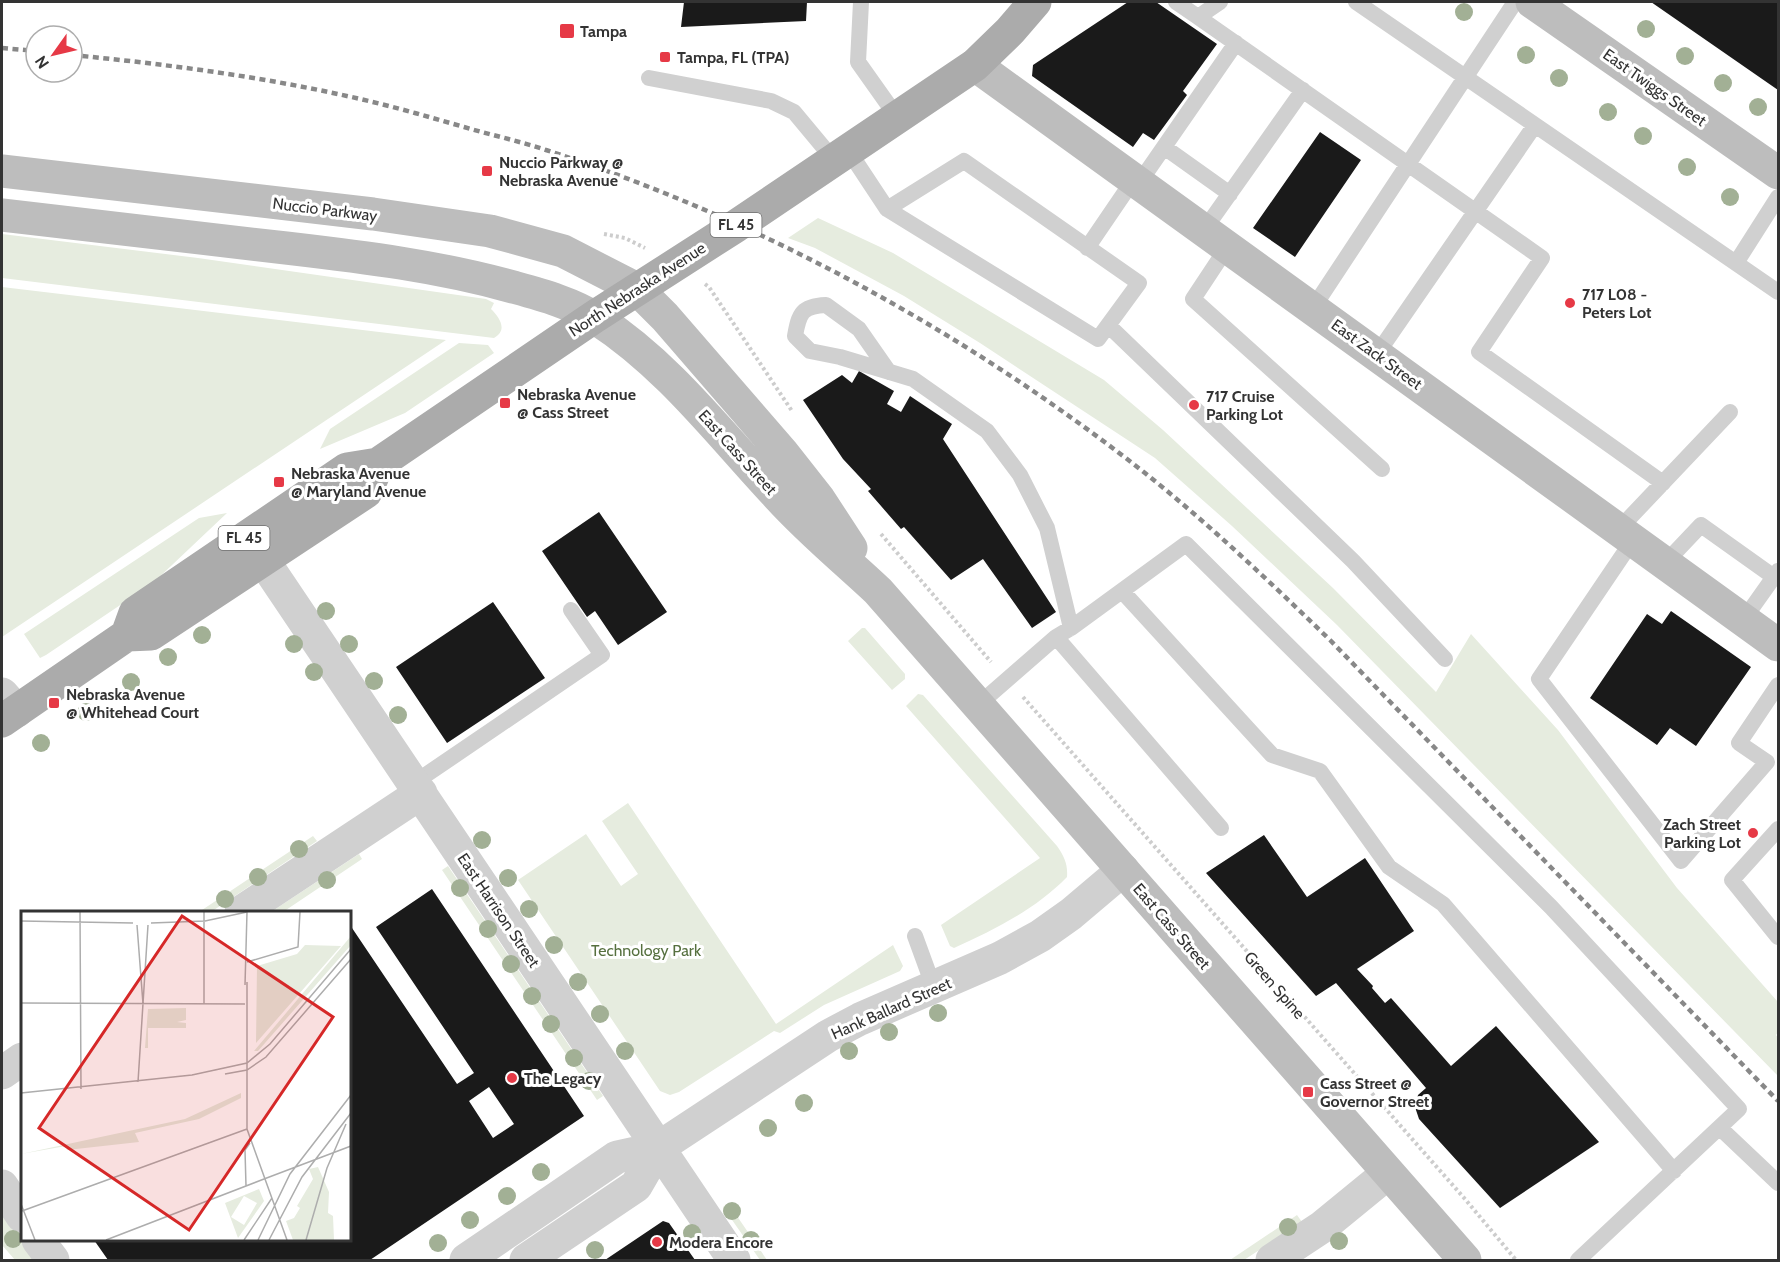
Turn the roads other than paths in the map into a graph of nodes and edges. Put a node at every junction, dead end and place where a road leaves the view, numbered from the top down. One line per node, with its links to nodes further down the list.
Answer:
1 (861, 2): 14 (lane)
2 (1035, 2): 10 (main road, North Nebraska Avenue / FL 45)
3 (1176, 2): 8 (lane)
4 (1220, 2): 8 (lane)
5 (1356, 2): 11 (lane)
6 (1515, 2): 11 (lane)
7 (1548, 6): 20 (main road, East Twiggs Street)
8 (1198, 17): 9 (lane)
9 (1236, 43): 13 (lane); 16 (lane)
10 (975, 65): 14 (main road, North Nebraska Avenue / FL 45); 21 (main road, East Zack Street)
11 (1466, 77): 15 (lane); 18 (lane)
12 (649, 78): 17 (lane)
13 (1303, 90): 18 (lane); 22 (lane)
14 (897, 117): 17 (main road, North Nebraska Avenue / FL 45)
15 (1535, 125): 25 (lane); 29 (lane)
16 (1164, 147): 21 (lane); 22 (lane)
17 (841, 155): 24 (lane); 30 (main road, North Nebraska Avenue / FL 45)
18 (1408, 163): 25 (lane); 32 (lane)
19 (2, 171): 30 (main road, Nuccio Parkway)
20 (1779, 173)
21 (1136, 181): 27 (main road, East Zack Street); 28 (lane)
22 (1230, 195): 27 (lane)
23 (1779, 197): 29 (lane)
24 (887, 209): 28 (lane); 34 (lane)
25 (1476, 211): 35 (lane); 40 (lane)
26 (2, 215): 33 (main road)
27 (1216, 238): 32 (main road, East Zack Street); 39 (lane)
28 (1087, 248): 34 (lane)
29 (1736, 263): 31 (lane)
30 (638, 289): 33 (main road, North Nebraska Avenue / FL 45); 45 (main road, East Cass Street)
31 (1779, 292)
32 (1313, 308): 35 (main road, East Zack Street)
33 (594, 317): 38 (main road, North Nebraska Avenue / FL 45); 45 (main road, East Cass Street)
34 (1108, 326): 53 (lane)
35 (1377, 354): 41 (main road, East Zack Street)
36 (889, 372): 36 (lane); 49 (lane)
37 (1730, 412): 40 (lane)
38 (378, 464): 42 (main road, North Nebraska Avenue / FL 45); 50 (main road, North Nebraska Avenue / FL 45)
39 (1382, 469)
40 (1663, 483): 41 (lane)
41 (1626, 534): 43 (main road, East Zack Street); 54 (lane)
42 (263, 560): 50 (main road, North Nebraska Avenue / FL 45); 57 (street, East Harrison Street)
43 (1665, 563): 44 (lane); 48 (main road, East Zack Street)
44 (1776, 574): 48 (lane)
45 (878, 591): 55 (main road, East Cass Street)
46 (1122, 591): 49 (lane); 67 (lane); 69 (lane)
47 (571, 610): 57 (lane)
48 (1744, 620): 52 (main road, East Zack Street)
49 (1071, 628): 51 (lane)
50 (127, 635): 56 (main road, North Nebraska Avenue / FL 45)
51 (1056, 637): 55 (lane); 58 (lane)
52 (1779, 645)
53 (1445, 659)
54 (1779, 685)
55 (978, 705): 60 (main road, East Cass Street)
56 (7, 708)
57 (418, 788): 61 (street); 68 (street, East Harrison Street)
58 (1221, 828)
59 (1779, 830): 63 (lane)
60 (1123, 870): 64 (street, Hank Ballard Street); 70 (main road, East Cass Street)
61 (242, 911)
62 (915, 936): 64 (lane)
63 (1779, 937)
64 (934, 988): 68 (street, Hank Ballard Street)
65 (21, 1060): 66 (street)
66 (2, 1073)
67 (1720, 1128): 69 (lane); 71 (lane)
68 (658, 1148): 77 (street, Hank Ballard Street); 78 (street, Hank Ballard Street); 79 (street, East Harrison Street)
69 (1674, 1171): 75 (lane)
70 (1388, 1173): 80 (street); 81 (main road, East Cass Street)
71 (1779, 1183)
72 (2, 1186): 73 (street)
73 (21, 1214)
74 (39, 1241): 76 (street)
75 (1586, 1258)
76 (53, 1260)
77 (466, 1260)
78 (526, 1260)
79 (734, 1260)
80 (1272, 1260)
81 (1466, 1260)

